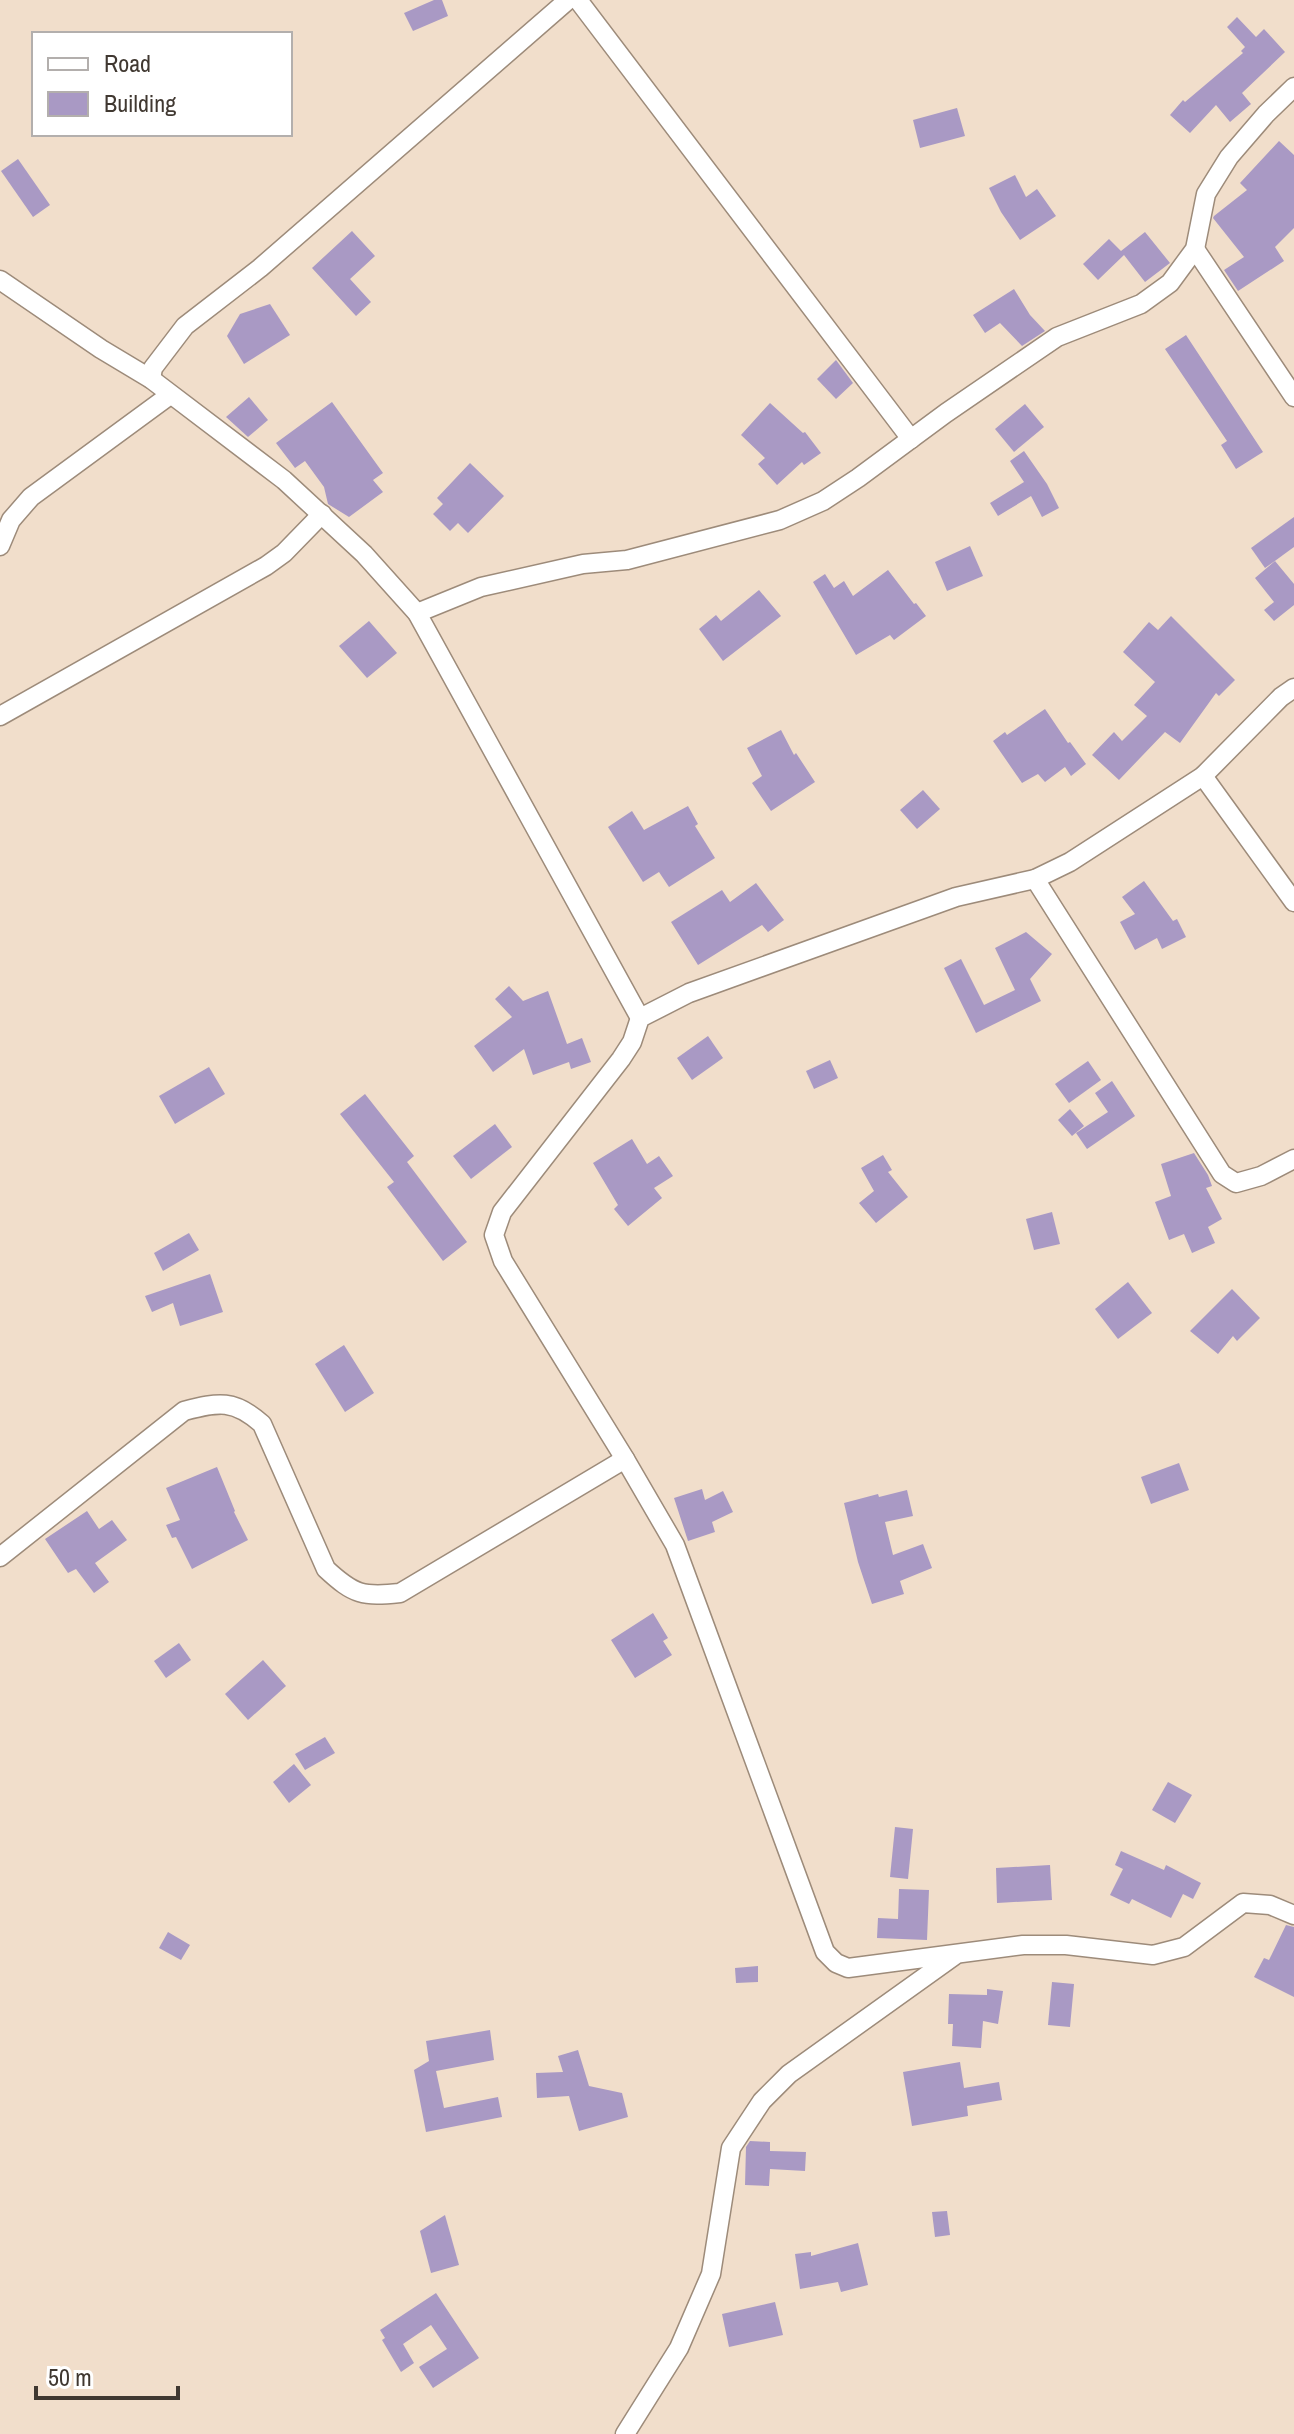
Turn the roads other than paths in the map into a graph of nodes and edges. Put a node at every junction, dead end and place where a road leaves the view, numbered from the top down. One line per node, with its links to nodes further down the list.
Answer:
1 (568, 0): 6 (street)
2 (578, 0): 9 (street)
3 (1294, 87): 4 (street)
4 (1195, 249): 8 (street); 9 (street)
5 (0, 280): 6 (street)
6 (151, 379): 7 (street)
7 (170, 395): 10 (street); 11 (street)
8 (1294, 397)
9 (911, 439): 12 (street)
10 (322, 514): 12 (street); 14 (street)
11 (0, 546)
12 (417, 613): 18 (street)
13 (1294, 688): 15 (street)
14 (0, 716)
15 (1203, 776): 16 (street); 17 (street)
16 (1035, 879): 18 (street); 19 (street)
17 (1294, 902)
18 (640, 1018): 20 (street)
19 (1294, 1159)
20 (625, 1459): 21 (street); 23 (street)
21 (0, 1557)
22 (1294, 1915): 23 (street)
23 (957, 1954): 24 (street)
24 (625, 2434)

